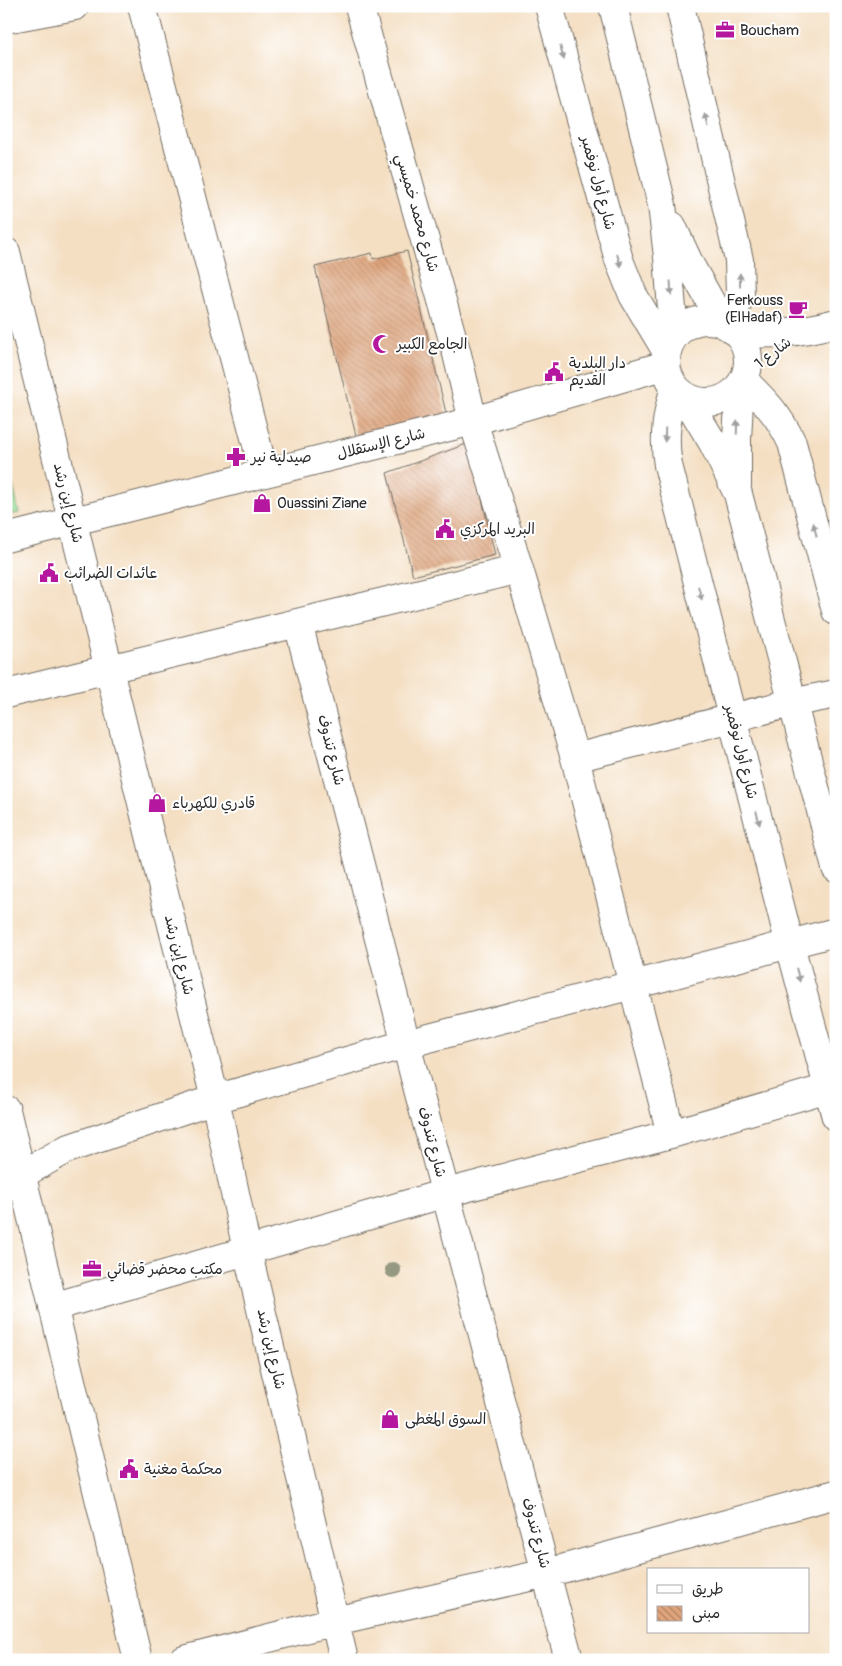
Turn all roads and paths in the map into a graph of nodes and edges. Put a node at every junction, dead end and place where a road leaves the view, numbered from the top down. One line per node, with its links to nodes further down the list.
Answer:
1 (75, 6): 7 (street)
2 (142, 6): 16 (street)
3 (359, 6): 15 (street, شارع محمد خميسي)
4 (549, 6): 13 (street, شارع أول نوفمبر, one-way to 13)
5 (613, 6): 8 (street, شارع أول نوفمبر)
6 (680, 6): 11 (street, one-way to 6)
7 (6, 19)
8 (662, 204): 11 (street, شارع أول نوفمبر); 13 (street, شارع أول نوفمبر, one-way to 13)
9 (6, 252): 18 (street, شارع إبن رشد)
10 (836, 323): 12 (street, شارع 1)
11 (729, 327): 12 (street, شارع 1); 13 (street); 14 (street)
12 (802, 331): 14 (street, شارع 1)
13 (673, 367): 14 (street); 15 (street, شارع الإستقلال); 17 (street, شارع أول نوفمبر); 27 (street, شارع أول نوفمبر, one-way to 27)
14 (743, 380): 17 (street, شارع أول نوفمبر, one-way to 14); 21 (street, one-way to 14)
15 (474, 421): 16 (street, شارع الإستقلال); 20 (street, شارع محمد خميسي)
16 (264, 472): 18 (street, شارع الإستقلال)
17 (738, 494): 26 (street, شارع أول نوفمبر)
18 (72, 520): 19 (street, شارع الإستقلال); 23 (street, شارع إبن رشد)
19 (6, 538)
20 (519, 568): 22 (street); 28 (street, شارع محمد خميسي)
21 (836, 612)
22 (298, 623): 23 (street); 33 (street, شارع تندوف)
23 (109, 669): 24 (street); 35 (street, شارع إبن رشد)
24 (6, 694)
25 (836, 694): 26 (street)
26 (791, 703): 27 (street); 29 (street, شارع أول نوفمبر)
27 (733, 719): 28 (street); 31 (street, شارع أول نوفمبر, one-way to 31)
28 (575, 758): 32 (street, شارع محمد خميسي)
29 (836, 868)
30 (836, 932): 31 (street)
31 (790, 945): 32 (street); 34 (street, شارع أول نوفمبر, one-way to 34)
32 (634, 984): 33 (street); 38 (street, شارع محمد خميسي)
33 (406, 1044): 35 (street); 40 (street, شارع تندوف)
34 (828, 1088): 37 (street, شارع أول نوفمبر); 38 (street)
35 (215, 1099): 39 (street); 41 (street, شارع إبن رشد)
36 (6, 1110): 39 (street)
37 (836, 1116)
38 (671, 1134): 40 (street)
39 (14, 1181): 42 (street)
40 (446, 1193): 41 (street); 44 (street, شارع تندوف)
41 (247, 1250): 42 (street); 45 (street, شارع إبن رشد)
42 (54, 1307): 46 (street)
43 (836, 1494): 44 (street)
44 (547, 1573): 45 (street); 49 (street, شارع تندوف)
45 (335, 1621): 47 (street); 48 (street, شارع إبن رشد)
46 (138, 1660)
47 (184, 1660)
48 (344, 1660)
49 (569, 1660)

